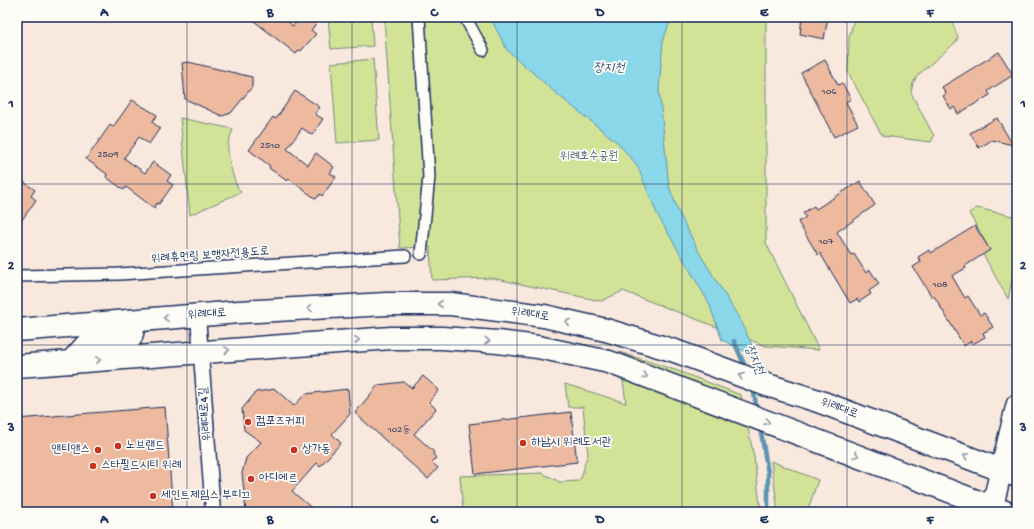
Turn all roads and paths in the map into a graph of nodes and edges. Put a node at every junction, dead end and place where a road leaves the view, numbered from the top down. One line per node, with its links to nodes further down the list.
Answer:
1 (419, 17): 4 (street)
2 (465, 17): 3 (street)
3 (483, 50)
4 (421, 254)
5 (405, 256): 6 (street, 위례휴먼링 보행자전용도로)
6 (17, 276)
7 (198, 316): 8 (main road, 위례대로, one-way to 8); 10 (street, 위례대로4길); 14 (main road, 위례대로, one-way to 7)
8 (128, 321): 9 (main road, 위례대로); 11 (main road)
9 (17, 330)
10 (201, 352): 11 (main road, one-way to 10); 15 (main road, one-way to 15); 16 (street, 위례대로4길)
11 (70, 362): 12 (main road)
12 (17, 366)
13 (1017, 405): 14 (main road)
14 (1010, 473): 15 (main road)
15 (998, 510)
16 (213, 512)

